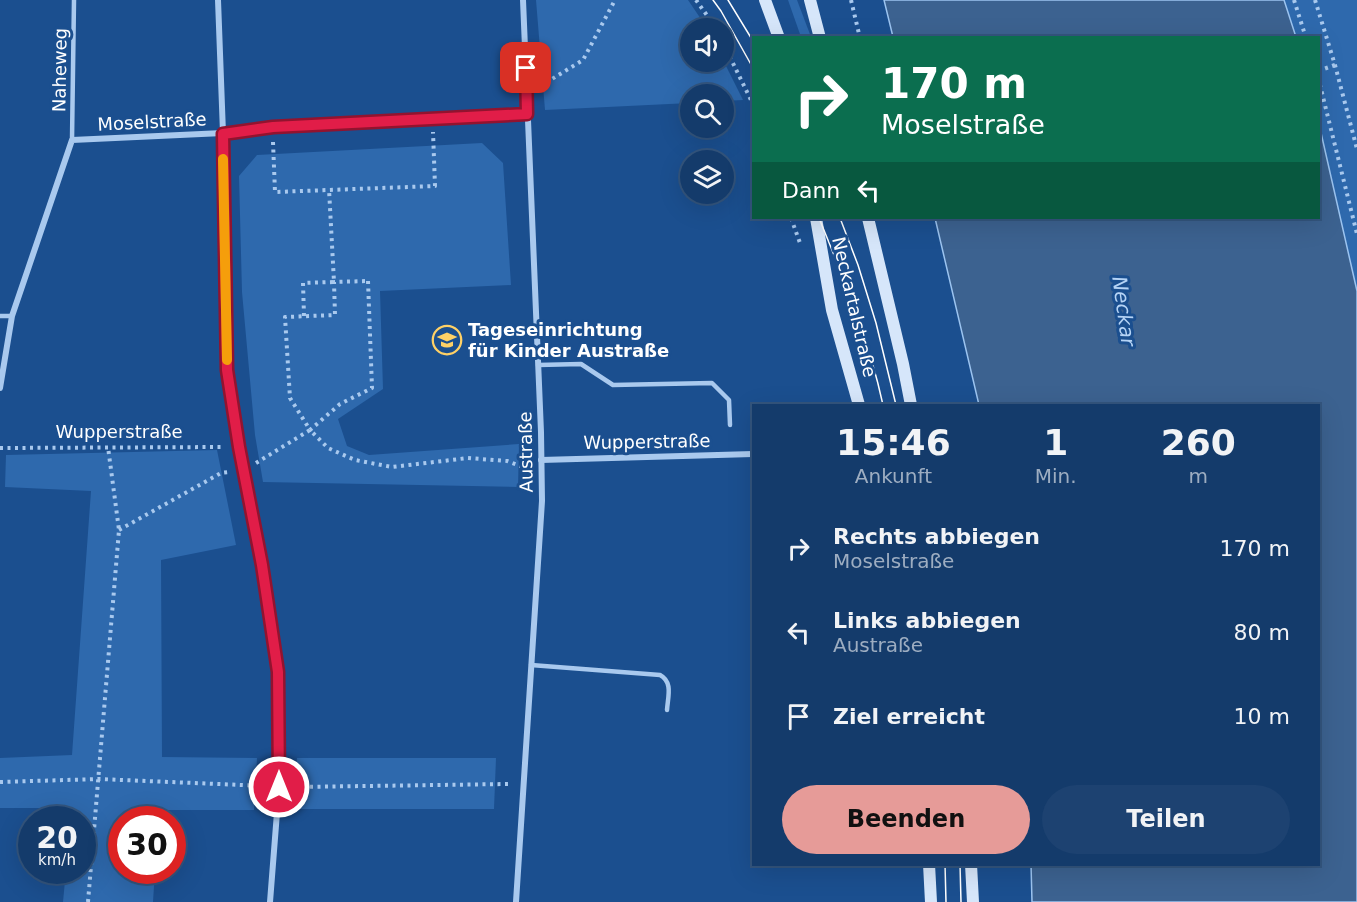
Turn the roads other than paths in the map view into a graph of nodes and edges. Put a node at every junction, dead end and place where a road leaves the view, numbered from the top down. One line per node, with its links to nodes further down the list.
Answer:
1 (74, 0): 10 (lane, Naheweg)
2 (218, 0): 9 (street)
3 (523, 0): 8 (street, Austraße)
4 (765, 0): 6 (main road)
5 (810, 0): 7 (main road)
6 (778, 36)
7 (819, 36)
8 (527, 114): 9 (street, Moselstraße); 15 (street, Austraße)
9 (223, 134): 10 (street, Moselstraße); 26 (street)
10 (72, 140): 13 (street, Moselstraße)
11 (816, 219): 17 (main road, Neckartalstraße)
12 (868, 219): 18 (main road, Neckartalstraße)
13 (12, 315): 14 (lane); 16 (street, Moselstraße)
14 (0, 316)
15 (538, 366): 19 (lane); 21 (street, Austraße)
16 (0, 388)
17 (859, 404)
18 (911, 404)
19 (730, 425)
20 (752, 454): 21 (street, Wupperstraße)
21 (542, 460): 22 (street, Austraße)
22 (531, 665): 23 (lane); 27 (street, Austraße)
23 (667, 710)
24 (929, 866): 28 (main road)
25 (971, 866): 29 (main road)
26 (270, 902)
27 (516, 902)
28 (931, 902)
29 (973, 902)

